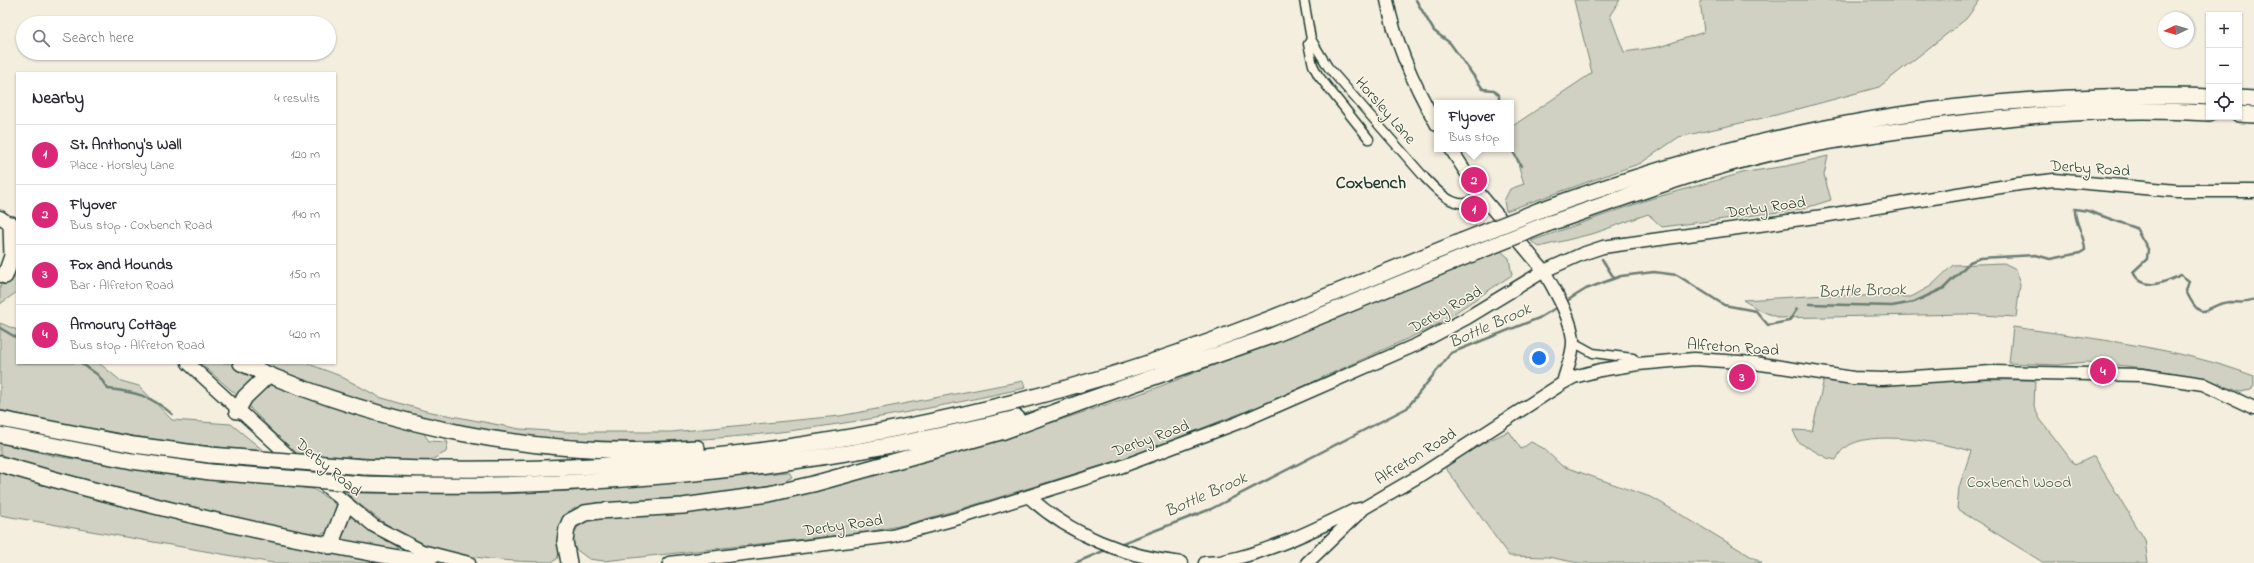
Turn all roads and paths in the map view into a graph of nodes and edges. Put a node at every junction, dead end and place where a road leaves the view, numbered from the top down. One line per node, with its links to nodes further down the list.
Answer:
1 (1304, 0): 3 (street, Horsley Lane)
2 (1387, 0): 10 (main road)
3 (1311, 39): 11 (street); 14 (street, Horsley Lane)
4 (2206, 97): 27 (highway, bridge)
5 (2242, 98): 6 (highway)
6 (2254, 99)
7 (2206, 113): 24 (highway, bridge)
8 (2242, 114): 9 (highway)
9 (2254, 115)
10 (1434, 119)
11 (1368, 139)
12 (1453, 152): 14 (main road)
13 (2254, 191): 16 (main road, Derby Road)
14 (1480, 194): 16 (main road)
15 (9, 224): 17 (highway)
16 (1544, 271): 18 (main road); 31 (main road, Derby Road)
17 (7, 275)
18 (1573, 342): 21 (street); 23 (main road)
19 (189, 364): 26 (main road, Derby Road)
20 (243, 364): 22 (highway)
21 (1638, 364): 23 (main road, Alfreton Road); 25 (main road, Alfreton Road)
22 (268, 375): 26 (highway); 27 (highway)
23 (1563, 383): 33 (main road, Alfreton Road)
24 (1072, 405): 29 (highway, bridge); 37 (highway)
25 (2254, 408)
26 (237, 411): 32 (main road, Derby Road)
27 (958, 416): 28 (highway, bridge)
28 (0, 419)
29 (0, 435)
30 (0, 464): 34 (highway)
31 (1029, 497): 38 (main road, Derby Road); 39 (main road)
32 (346, 504): 34 (highway); 36 (main road, Derby Road)
33 (1364, 508): 40 (main road, Alfreton Road); 41 (main road)
34 (330, 546): 35 (highway)
35 (429, 563)
36 (469, 563)
37 (569, 563)
38 (670, 563)
39 (1182, 563)
40 (1205, 563)
41 (1307, 563)

